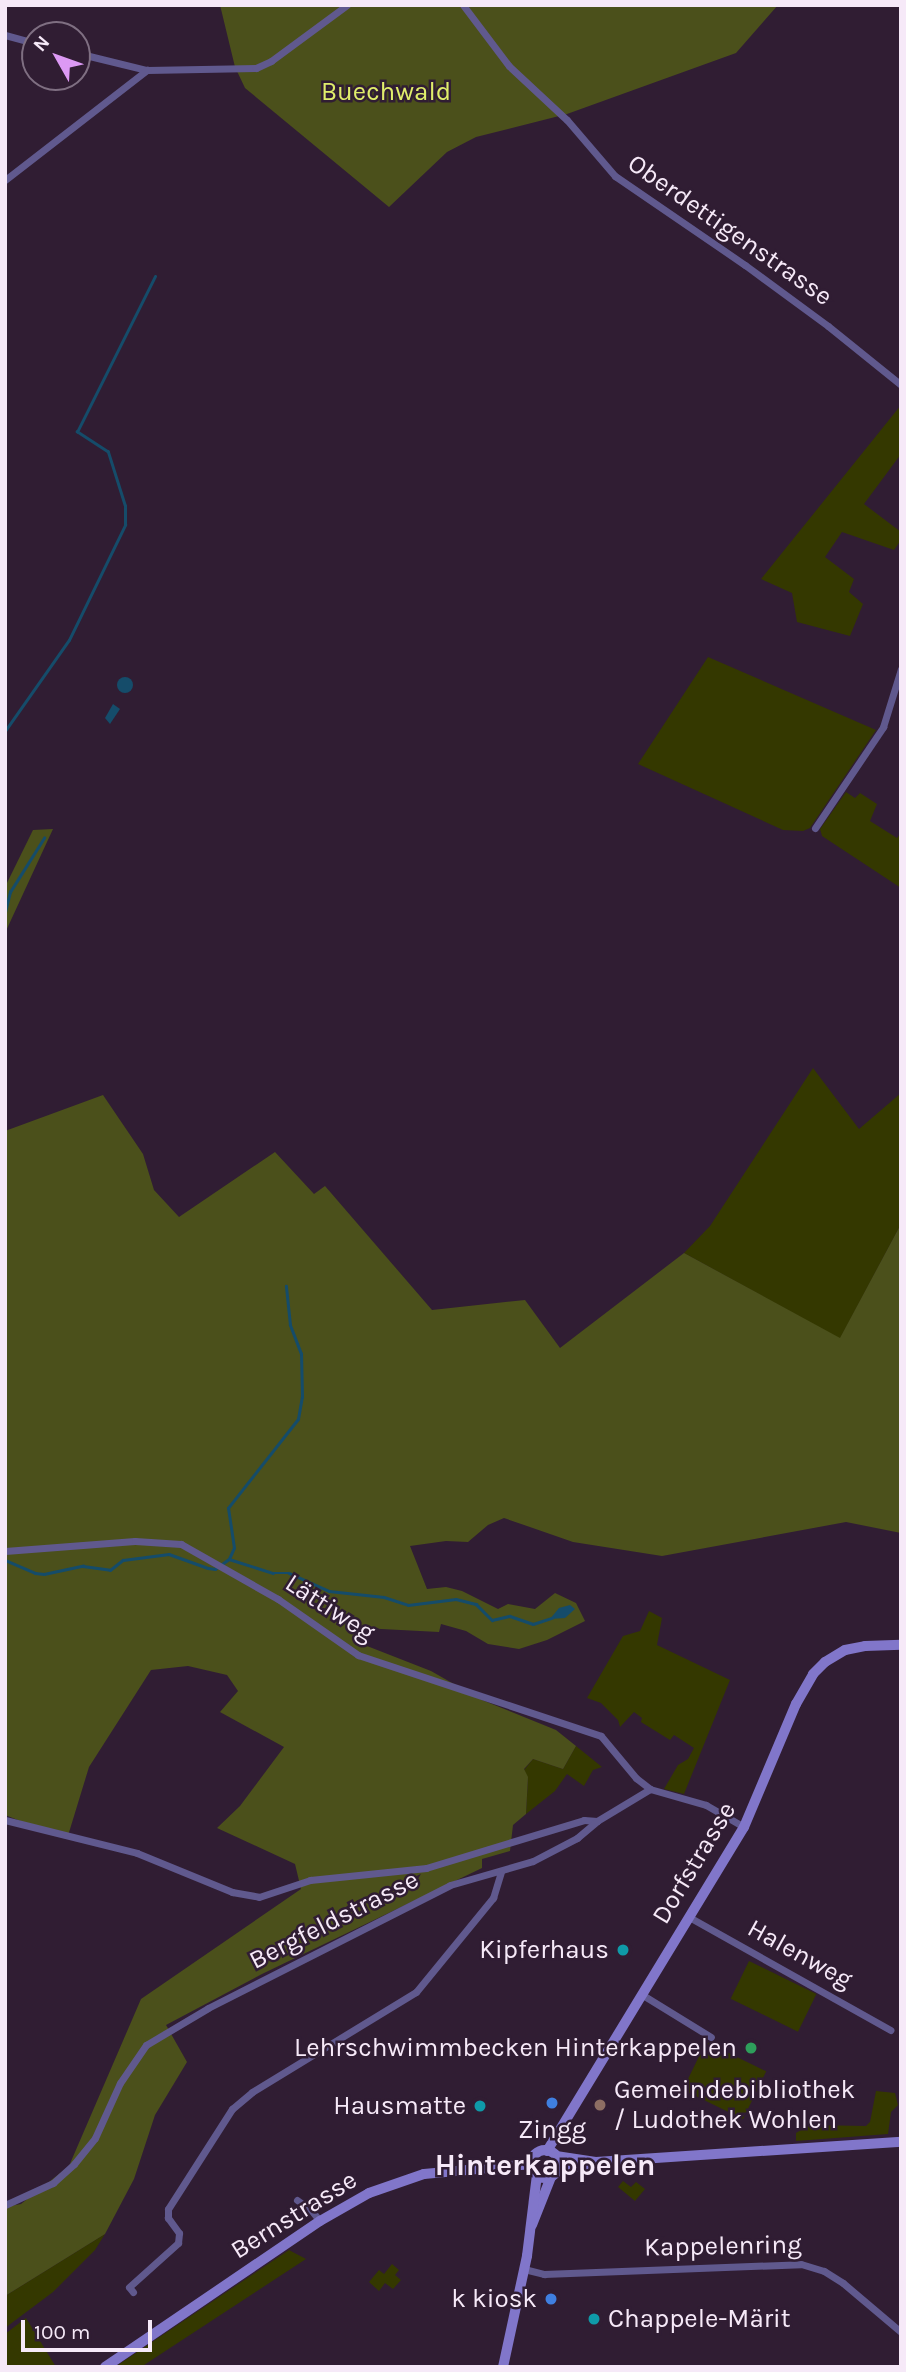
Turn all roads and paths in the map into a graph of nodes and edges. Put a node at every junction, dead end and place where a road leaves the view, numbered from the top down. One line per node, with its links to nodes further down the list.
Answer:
1 (347, 5): 4 (street)
2 (463, 5): 6 (street, Oberdettigenstrasse)
3 (91, 56): 4 (street)
4 (147, 70): 5 (street)
5 (5, 180)
6 (901, 385)
7 (901, 669): 8 (street)
8 (815, 828)
9 (5, 1552): 11 (street, Lättiweg)
10 (901, 1644): 14 (main road, Dorfstrasse)
11 (650, 1790): 13 (street, Bergfeldstrasse); 14 (street)
12 (5, 1819): 13 (street)
13 (597, 1821): 15 (street, Bergfeldstrasse)
14 (744, 1827): 16 (main road, Dorfstrasse)
15 (501, 1871): 27 (street, Bergfeldstrasse); 31 (street)
16 (688, 1917): 17 (main road, Dorfstrasse); 18 (street, Halenweg)
17 (640, 1994): 19 (street); 21 (main road, Dorfstrasse)
18 (890, 2029)
19 (710, 2037)
20 (901, 2142): 22 (main road)
21 (551, 2153): 22 (main road); 23 (main road); 24 (main road)
22 (596, 2162): 24 (main road)
23 (532, 2164): 25 (main road); 28 (main road, Bernstrasse)
24 (554, 2174): 25 (main road); 29 (main road)
25 (537, 2175): 29 (main road)
26 (297, 2200): 28 (street)
27 (5, 2205)
28 (320, 2221): 33 (main road, Bernstrasse)
29 (532, 2225): 30 (main road)
30 (524, 2269): 32 (street, Kappelenring); 34 (main road)
31 (133, 2292)
32 (901, 2332)
33 (105, 2367)
34 (503, 2367)

